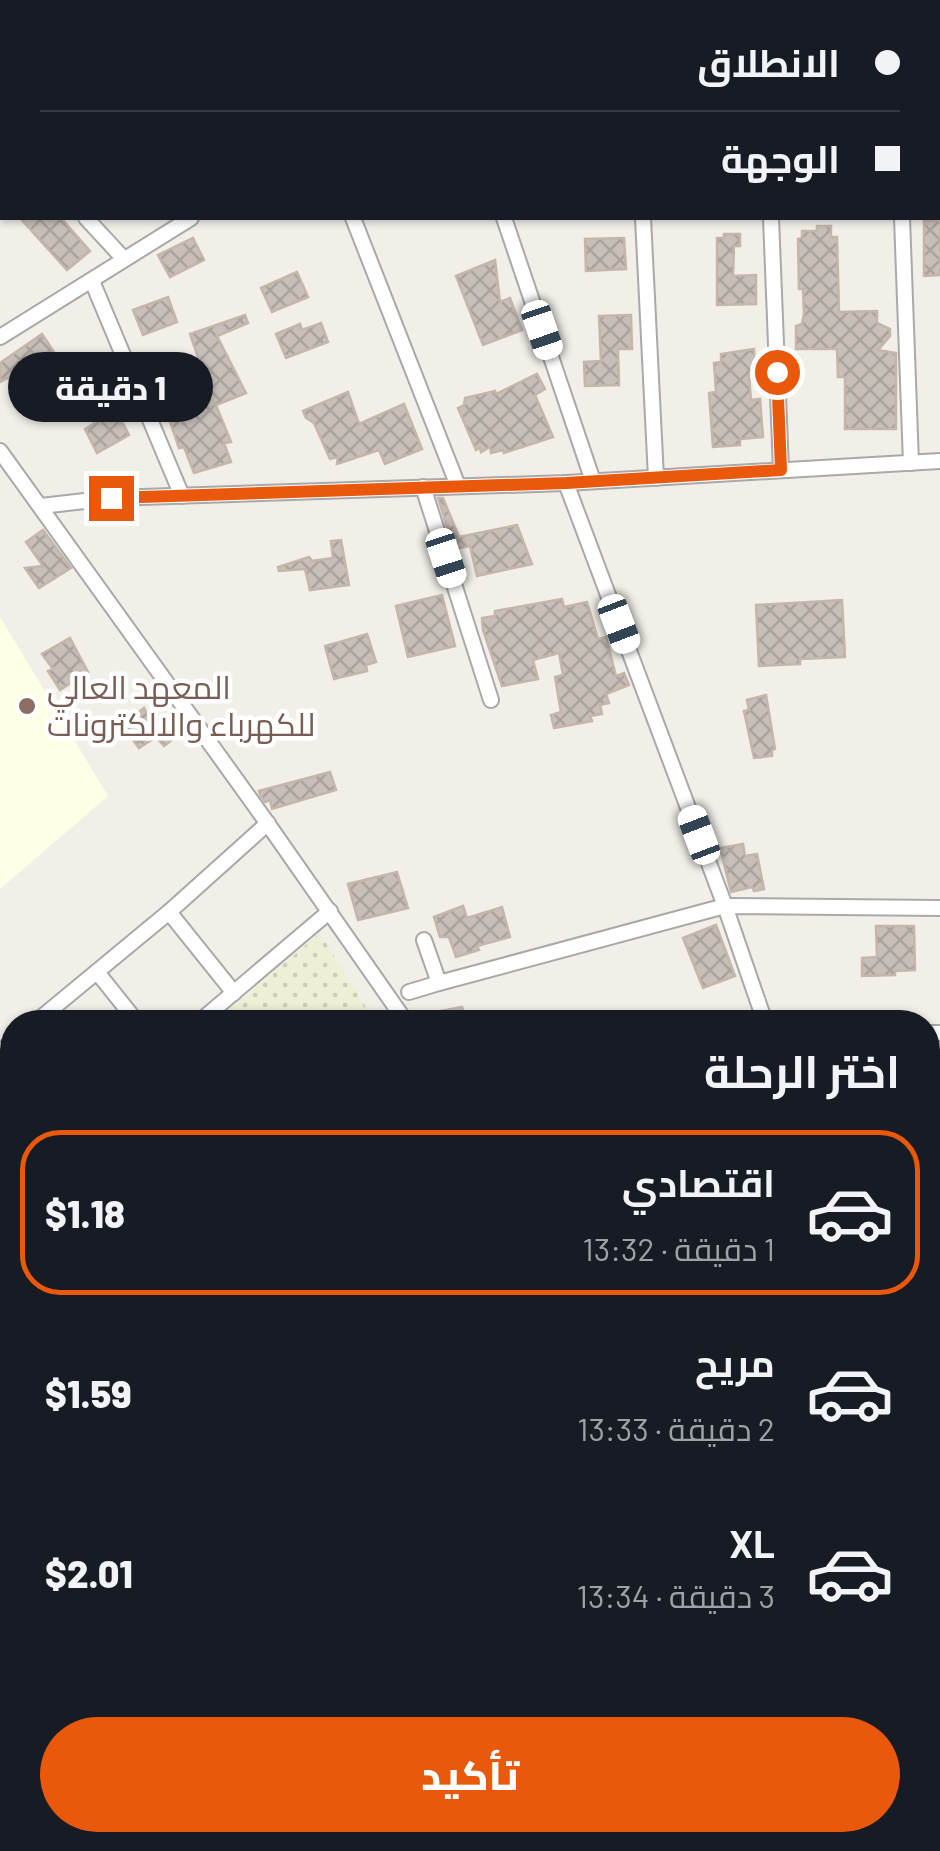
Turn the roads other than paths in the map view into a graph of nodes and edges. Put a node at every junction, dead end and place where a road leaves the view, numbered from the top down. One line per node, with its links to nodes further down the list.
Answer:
1 (88, 220): 8 (street)
2 (188, 220): 8 (street)
3 (354, 220): 18 (street)
4 (505, 220): 16 (street)
5 (643, 220): 15 (street)
6 (771, 220): 14 (street)
7 (902, 220): 13 (street)
8 (122, 258): 9 (street)
9 (92, 281): 10 (street); 20 (street)
10 (0, 337)
11 (0, 451): 21 (street)
12 (940, 461): 13 (street)
13 (911, 463): 14 (street)
14 (781, 470): 15 (street)
15 (656, 478): 16 (street)
16 (593, 481): 17 (street)
17 (566, 483): 18 (street); 24 (street)
18 (458, 486): 19 (street)
19 (424, 487): 20 (street); 22 (street)
20 (182, 496): 21 (street)
21 (41, 506): 23 (street)
22 (490, 700)
23 (268, 823): 26 (street); 27 (street)
24 (726, 906): 25 (street); 30 (street); 37 (street)
25 (940, 908)
26 (170, 912): 29 (street); 32 (street)
27 (330, 912): 32 (street); 36 (street)
28 (424, 940): 30 (street)
29 (96, 972): 33 (street); 34 (street)
30 (439, 983): 31 (street)
31 (410, 992)
32 (234, 993): 35 (street)
33 (50, 1010)
34 (127, 1010)
35 (213, 1010)
36 (398, 1010)
37 (761, 1010)

